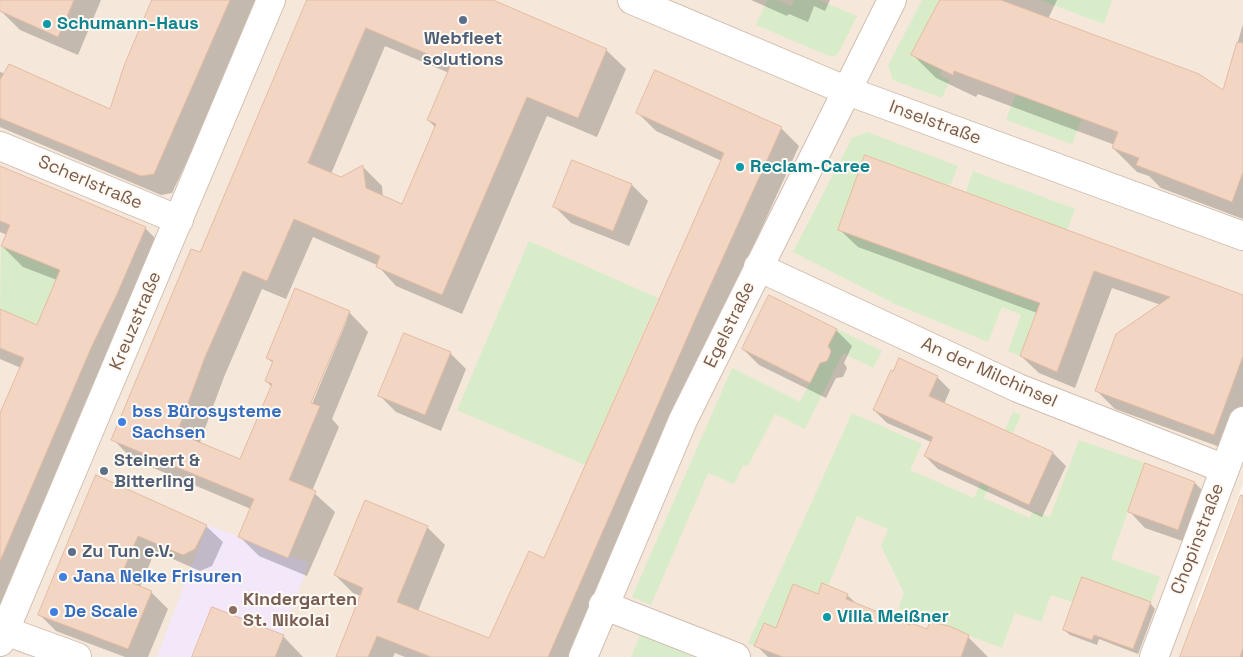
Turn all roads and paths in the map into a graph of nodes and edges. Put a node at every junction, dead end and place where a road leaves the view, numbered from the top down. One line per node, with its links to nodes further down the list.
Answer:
1 (271, 0): 6 (street, Kreuzstraße)
2 (632, 0): 4 (street, Inselstraße)
3 (892, 0): 4 (street, Egelstraße)
4 (845, 90): 7 (street, Inselstraße); 8 (street, Egelstraße)
5 (0, 146): 6 (street, Scherlstraße)
6 (179, 220): 12 (street, Kreuzstraße)
7 (1243, 236)
8 (758, 267): 10 (street, An der Milchinsel); 11 (street, Egelstraße)
9 (1243, 421): 10 (street, Chopinstraße)
10 (1224, 469): 16 (street, Chopinstraße)
11 (603, 605): 14 (street, Egelstraße); 15 (street)
12 (2, 634): 13 (street)
13 (77, 657)
14 (583, 657)
15 (736, 657)
16 (1154, 657)

